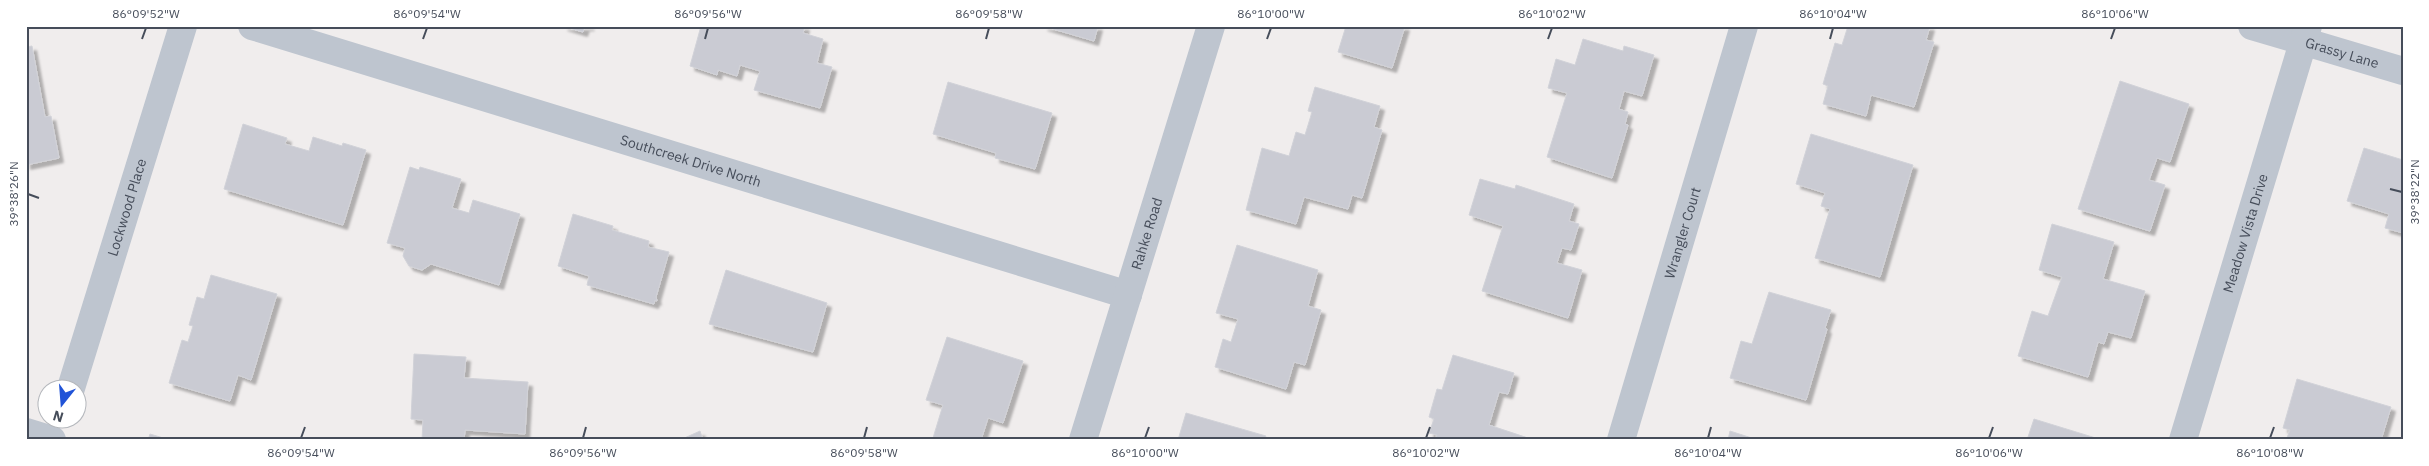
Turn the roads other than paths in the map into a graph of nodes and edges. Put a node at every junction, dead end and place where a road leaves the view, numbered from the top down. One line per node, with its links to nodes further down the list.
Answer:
1 (183, 26): 9 (street, Lockwood Place)
2 (252, 26): 8 (street, Southcreek Drive North)
3 (1210, 26): 8 (street, Rahke Road)
4 (1744, 26): 14 (street, Wrangler Court)
5 (2252, 26): 6 (street, Grassy Lane)
6 (2306, 34): 7 (street, Grassy Lane); 15 (street, Meadow Vista Drive)
7 (2403, 71)
8 (1128, 295): 13 (street, Rahke Road)
9 (74, 378)
10 (58, 428): 12 (street)
11 (26, 432): 12 (street)
12 (54, 440)
13 (1083, 440)
14 (1621, 440)
15 (2183, 440)

